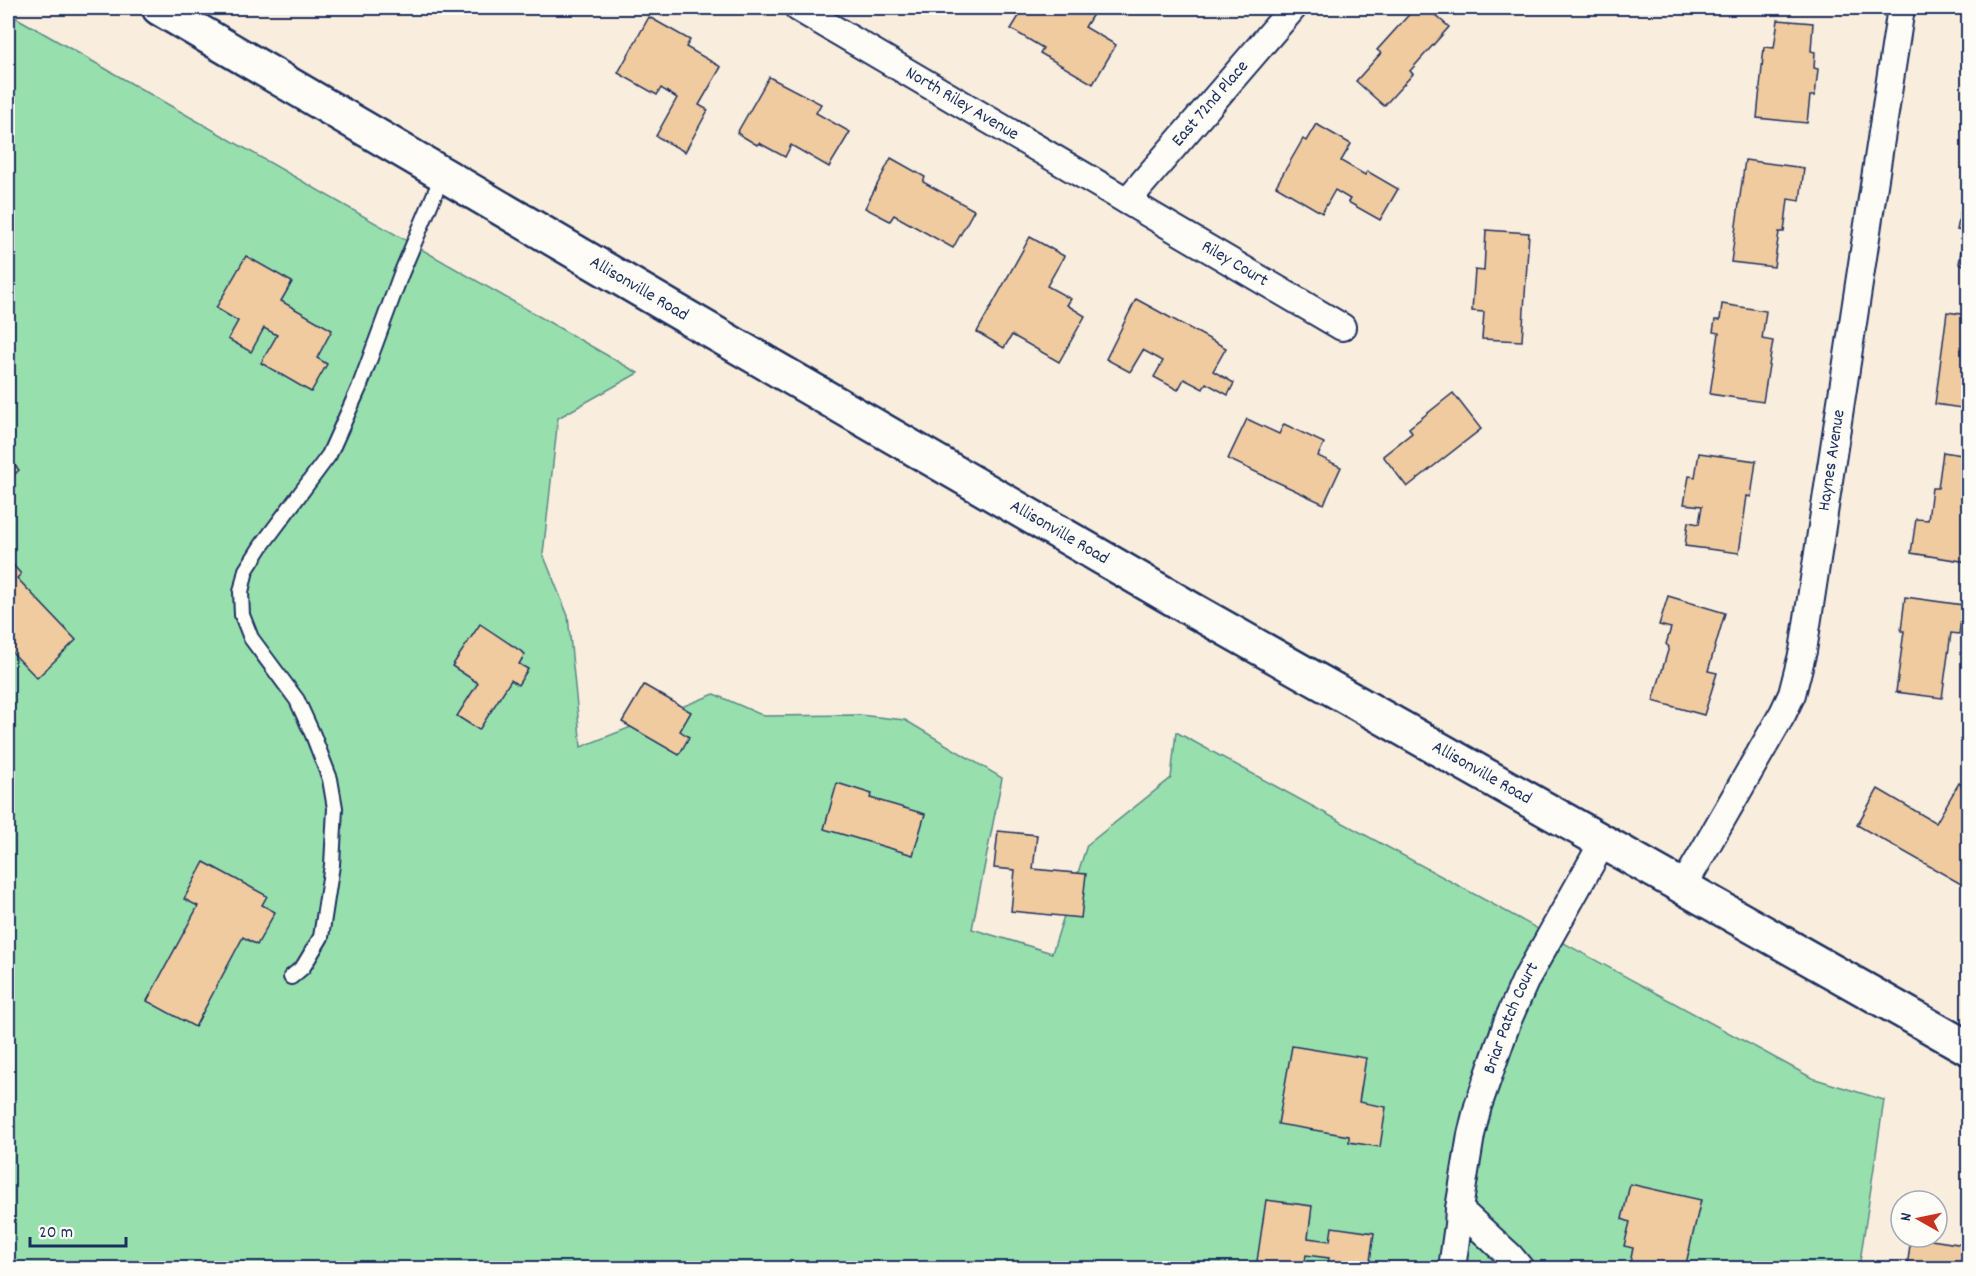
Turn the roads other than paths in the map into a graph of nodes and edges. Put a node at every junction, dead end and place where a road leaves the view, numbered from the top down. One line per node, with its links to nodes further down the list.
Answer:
1 (159, 8): 5 (main road, Allisonville Road)
2 (798, 8): 6 (street, North Riley Avenue)
3 (1293, 8): 6 (street, East 72nd Place)
4 (1901, 8): 9 (street, Haynes Avenue)
5 (442, 174): 8 (main road, Allisonville Road); 10 (lane)
6 (1127, 201): 7 (street, Riley Court)
7 (1342, 327)
8 (1603, 842): 9 (main road, Allisonville Road); 12 (street, Briar Patch Court)
9 (1683, 888): 11 (main road, Allisonville Road)
10 (291, 977)
11 (1968, 1048)
12 (1459, 1209): 13 (street, Briar Patch Court); 14 (street)
13 (1452, 1269)
14 (1520, 1269)

